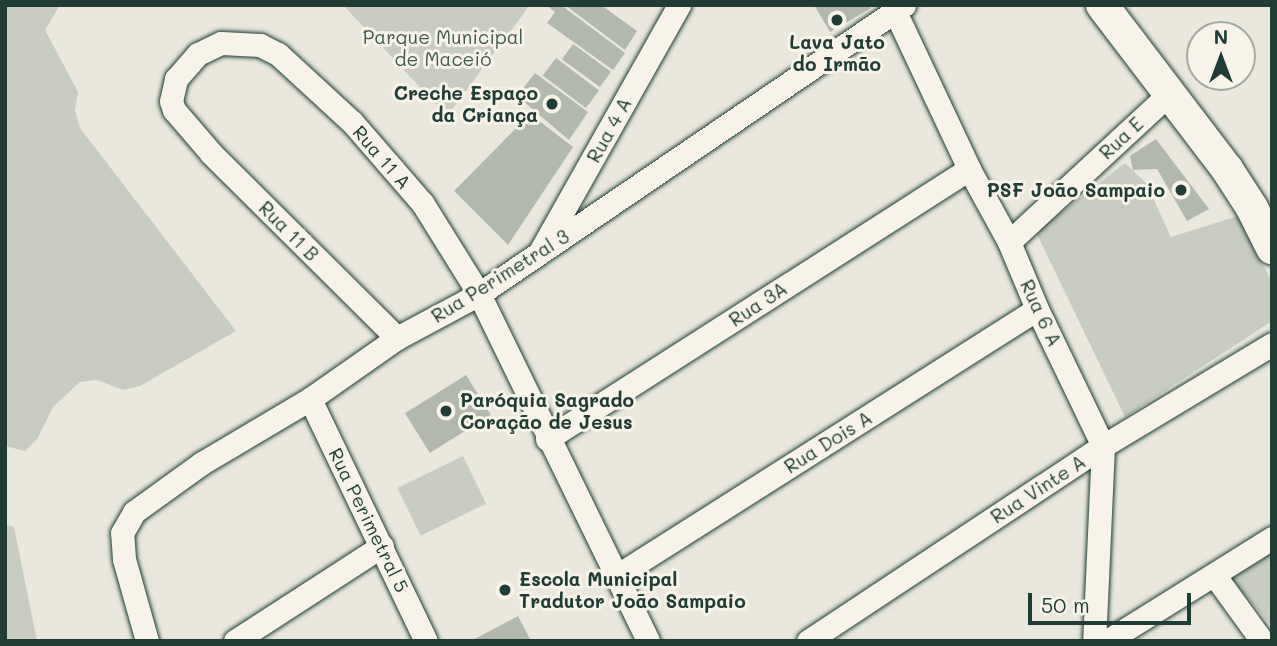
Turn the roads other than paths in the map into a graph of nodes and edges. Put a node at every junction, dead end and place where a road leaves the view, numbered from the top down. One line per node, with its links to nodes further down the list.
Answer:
1 (679, 5): 9 (street, Rua 4 A)
2 (1102, 5): 5 (street)
3 (898, 8): 6 (street, Rua 6 A); 9 (street, Rua Perimetral 3)
4 (260, 45): 10 (street, Rua 11 A); 12 (street, Rua 11 B)
5 (1171, 92): 7 (street, Rua E); 8 (street)
6 (969, 169): 7 (street, Rua 6 A); 15 (street, Rua 3A)
7 (1009, 242): 11 (street, Rua 6 A)
8 (1272, 248)
9 (539, 254): 10 (street, Rua Perimetral 3)
10 (478, 294): 12 (street, Rua Perimetral 3); 15 (street, Rua 11 A)
11 (1037, 309): 16 (street, Rua 6 A); 19 (street, Rua Dois A)
12 (397, 338): 14 (street, Rua Perimetral 3)
13 (1272, 344): 16 (street, Rua Vinte A)
14 (310, 399): 18 (street, Rua Perimetral 5); 21 (street, Rua Perimetral 3)
15 (547, 439): 19 (street, Rua 11 A)
16 (1103, 446): 25 (street, Rua Vinte A); 26 (street, Rua 6 A)
17 (1272, 538): 20 (street)
18 (382, 546): 22 (street); 23 (street, Rua Perimetral 5)
19 (618, 575): 24 (street, Rua 11 A)
20 (1215, 576): 27 (street); 28 (street)
21 (147, 641)
22 (235, 641)
23 (426, 641)
24 (648, 641)
25 (808, 641)
26 (1094, 641)
27 (1107, 641)
28 (1262, 641)

